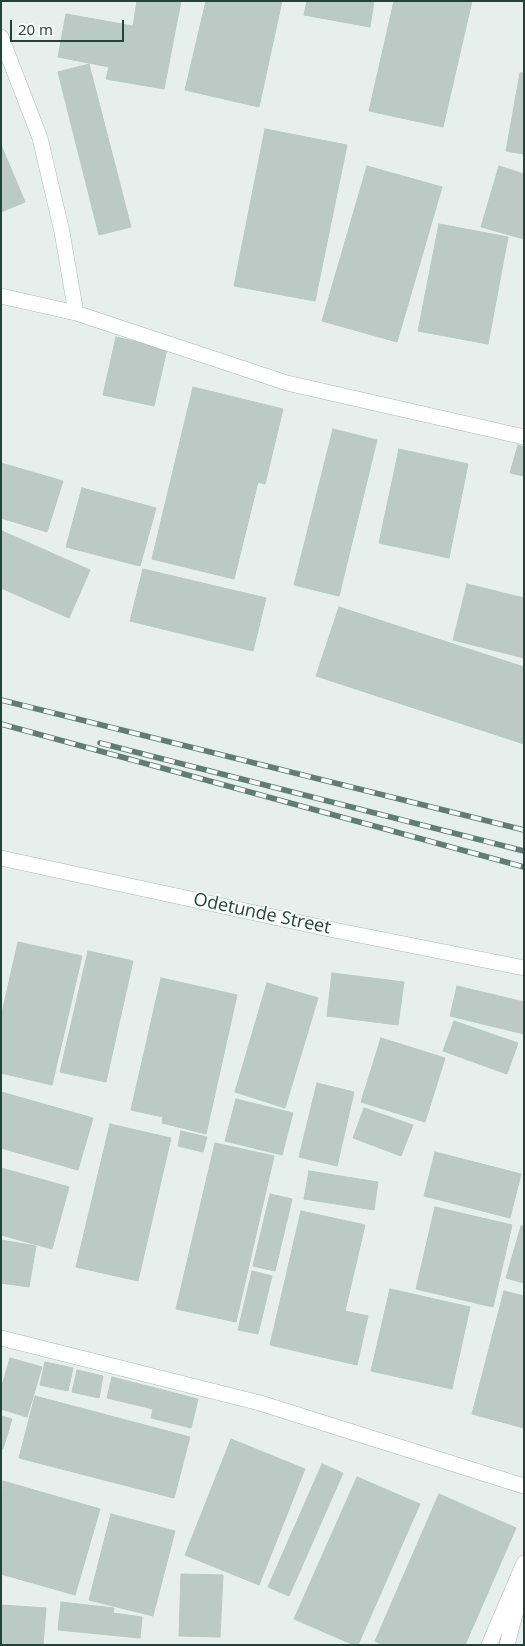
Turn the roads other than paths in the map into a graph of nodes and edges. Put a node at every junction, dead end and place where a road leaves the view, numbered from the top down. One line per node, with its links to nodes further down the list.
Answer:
1 (1, 37): 3 (street)
2 (1, 296): 3 (street)
3 (76, 313): 4 (street)
4 (524, 437)
5 (1, 858): 6 (street, Odetunde Street)
6 (524, 968)
7 (1, 1338): 8 (street)
8 (524, 1486)
9 (524, 1563): 11 (street)
10 (524, 1582): 12 (street)
11 (489, 1645)
12 (507, 1645)

